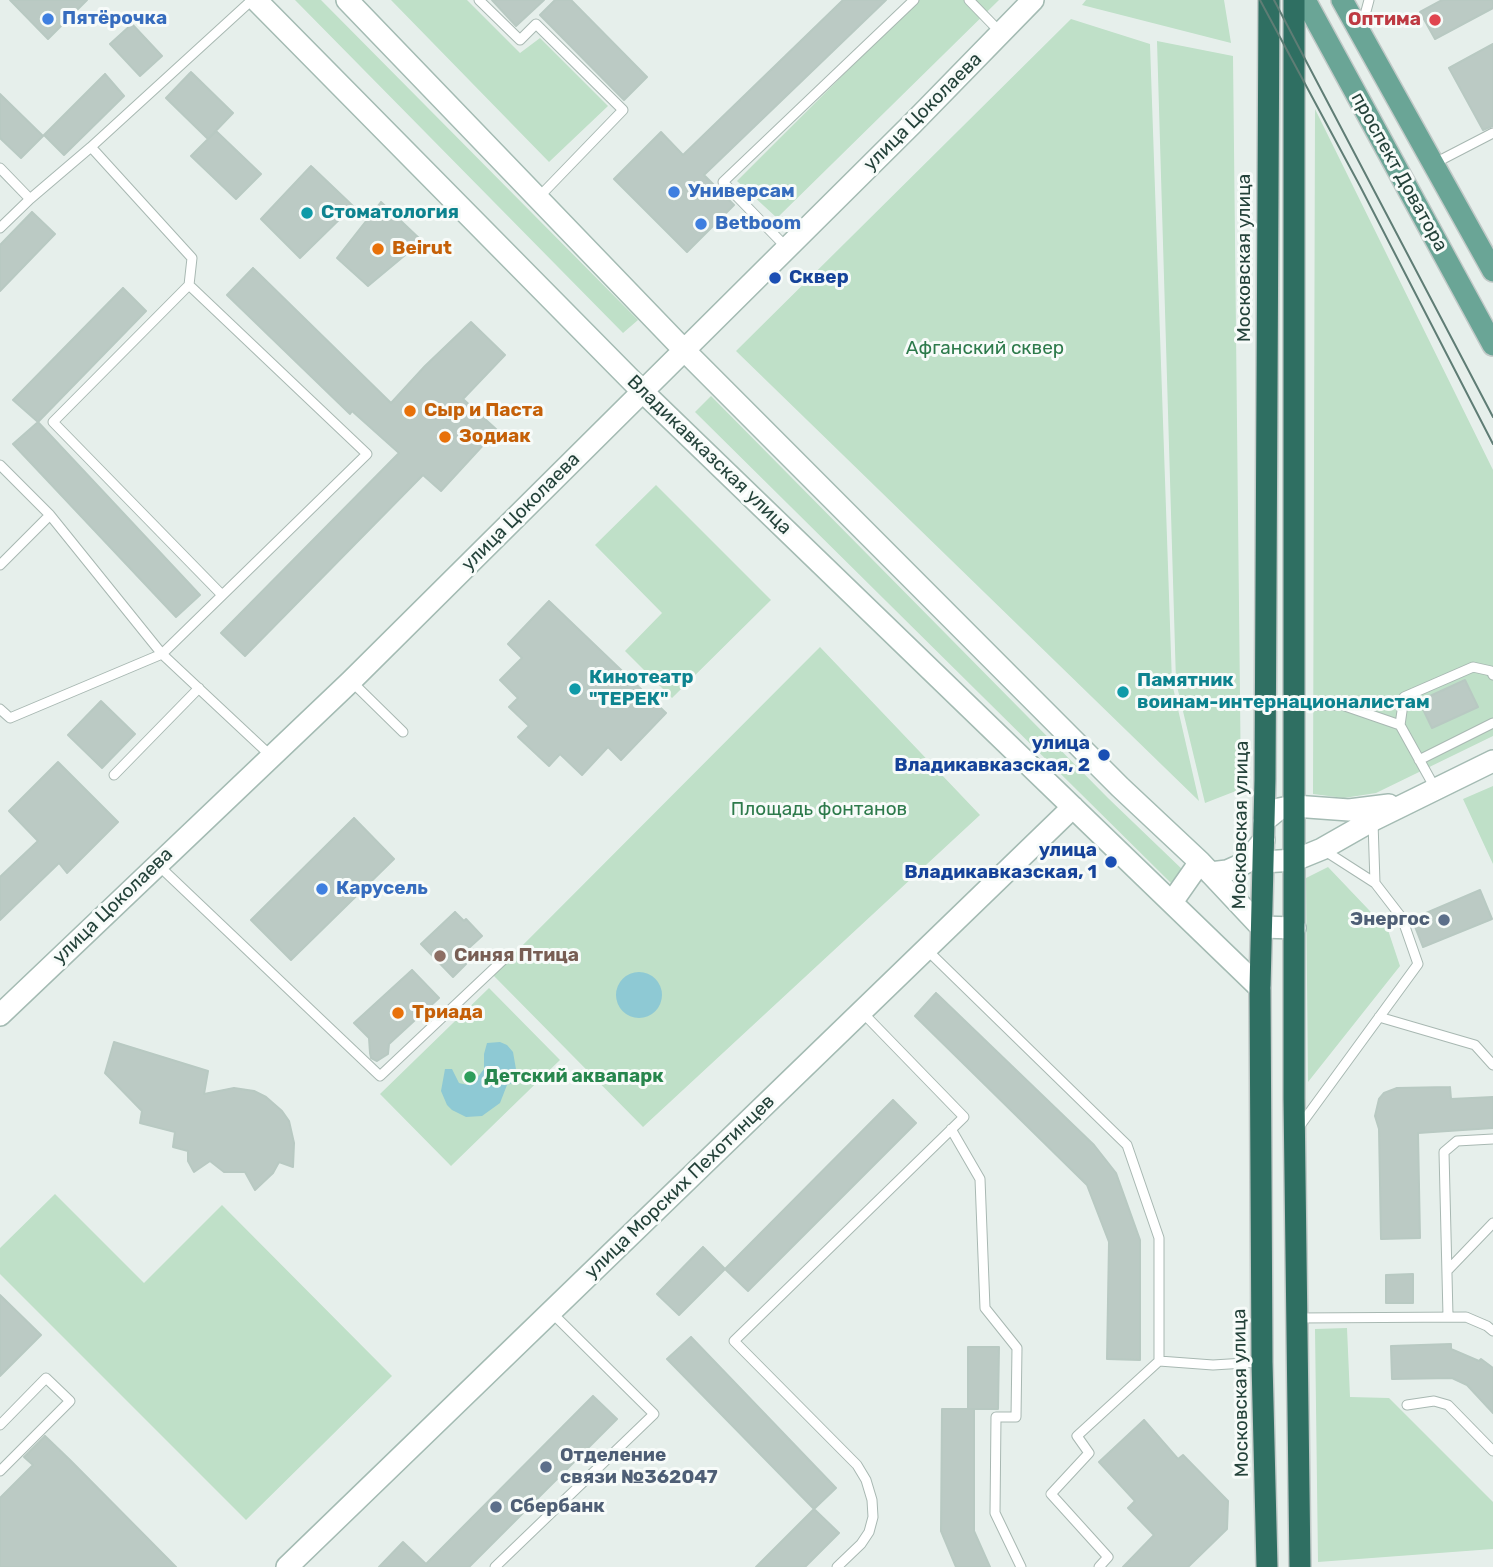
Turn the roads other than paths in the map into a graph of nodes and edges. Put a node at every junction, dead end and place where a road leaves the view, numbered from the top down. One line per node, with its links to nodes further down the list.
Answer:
1 (254, 0): 15 (lane); 27 (street, Владикавказская улица)
2 (347, 0): 18 (street)
3 (480, 0): 18 (lane)
4 (914, 0): 21 (lane)
5 (969, 0): 13 (lane)
6 (1033, 0): 13 (street, улица Цоколаева)
7 (1269, 0): 50 (highway, Московская улица)
8 (1294, 0): 36 (highway)
9 (1305, 0): 25 (main road, проспект Доватора)
10 (1342, 0): 12 (main road, проспект Доватора)
11 (1369, 0): 12 (lane)
12 (1356, 25): 16 (main road, проспект Доватора)
13 (1001, 33): 21 (street, улица Цоколаева)
14 (1493, 133): 16 (lane)
15 (91, 147): 19 (lane); 24 (lane)
16 (1433, 164): 22 (main road, проспект Доватора)
17 (0, 169): 19 (lane)
18 (538, 198): 26 (street)
19 (30, 199): 20 (lane)
20 (0, 228)
21 (787, 248): 26 (street, улица Цоколаева)
22 (1487, 248): 23 (main road, проспект Доватора)
23 (1493, 271)
24 (189, 285): 31 (lane); 31 (lane)
25 (1493, 345)
26 (684, 350): 27 (street, улица Цоколаева); 55 (street)
27 (642, 391): 34 (street, улица Цоколаева); 48 (street, Владикавказская улица)
28 (0, 465): 29 (lane)
29 (50, 515): 30 (lane); 32 (lane)
30 (0, 565)
31 (222, 595): 32 (lane)
32 (162, 654): 35 (lane); 37 (lane)
33 (1493, 675): 39 (lane)
34 (351, 681): 40 (lane); 41 (street, улица Цоколаева)
35 (199, 688): 41 (lane); 44 (lane)
36 (1293, 706): 39 (lane); 47 (highway)
37 (0, 709)
38 (1493, 723): 42 (lane)
39 (1400, 725): 42 (lane)
40 (403, 732)
41 (272, 758): 54 (street, улица Цоколаева)
42 (1419, 760): 45 (lane)
43 (1493, 761): 45 (street)
44 (114, 775)
45 (1435, 788): 46 (street)
46 (1405, 803): 47 (street); 49 (street)
47 (1294, 806): 50 (street); 52 (highway)
48 (1073, 807): 57 (street, Владикавказская улица); 60 (street, улица Морских Пехотинцев)
49 (1373, 820): 51 (street); 56 (lane)
50 (1264, 830): 53 (highway, Московская улица); 55 (street)
51 (1322, 849): 52 (street); 56 (lane)
52 (1295, 860): 53 (street); 59 (highway)
53 (1263, 862): 58 (highway, Московская улица)
54 (156, 864): 61 (lane); 64 (street, улица Цоколаева)
55 (1205, 868): 57 (street); 58 (street)
56 (1375, 883): 65 (lane)
57 (1172, 902): 62 (street, Владикавказская улица)
58 (1261, 927): 59 (street); 62 (highway, Московская улица)
59 (1295, 928): 68 (highway)
60 (926, 949): 63 (street, улица Морских Пехотинцев); 76 (lane)
61 (503, 960)
62 (1261, 988): 77 (highway, Московская улица)
63 (862, 1012): 67 (lane); 72 (street, улица Морских Пехотинцев)
64 (0, 1015)
65 (1379, 1017): 66 (lane); 68 (lane)
66 (1493, 1065)
67 (951, 1129): 84 (lane); 85 (lane)
68 (1296, 1131): 74 (highway)
69 (1493, 1139): 71 (lane)
70 (1493, 1223): 71 (lane)
71 (1447, 1271): 73 (lane)
72 (551, 1312): 82 (street, улица Морских Пехотинцев); 83 (lane)
73 (1448, 1316): 74 (lane); 75 (lane)
74 (1298, 1318): 88 (highway)
75 (1493, 1331)
76 (1159, 1362): 77 (lane); 86 (lane)
77 (1262, 1362): 87 (highway, Московская улица)
78 (1407, 1405): 80 (lane)
79 (0, 1425): 81 (lane)
80 (1493, 1451)
81 (0, 1471)
82 (287, 1567)
83 (495, 1567)
84 (837, 1567)
85 (1021, 1567)
86 (1099, 1567)
87 (1267, 1567)
88 (1300, 1567)

